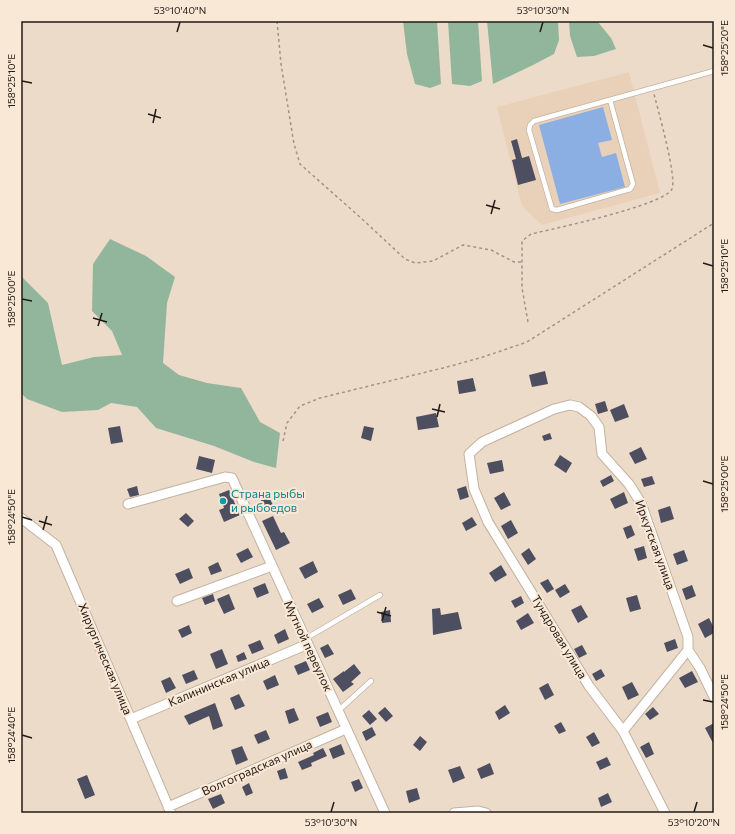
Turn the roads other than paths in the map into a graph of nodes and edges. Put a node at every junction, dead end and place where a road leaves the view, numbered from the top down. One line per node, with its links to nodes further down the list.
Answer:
1 (714, 71): 2 (lane)
2 (610, 100): 2 (lane)
3 (469, 454): 10 (street, Иркутская улица); 16 (street, Тундровая улица)
4 (128, 504): 6 (street, Мутной переулок)
5 (21, 518): 14 (street, Хирургическая улица)
6 (272, 566): 8 (street); 9 (street, Мутной переулок)
7 (380, 595): 9 (lane)
8 (177, 600)
9 (307, 642): 13 (street, Мутной переулок); 14 (street, Калининская улица)
10 (688, 650): 12 (street, Иркутская улица); 16 (street)
11 (371, 681): 13 (lane)
12 (714, 697)
13 (338, 711): 15 (street, Мутной переулок)
14 (131, 719): 17 (street, Хирургическая улица)
15 (346, 729): 17 (street, Волгоградская улица); 18 (street, Мутной переулок)
16 (623, 731): 21 (street, Тундровая улица)
17 (170, 810)
18 (385, 813)
19 (454, 813): 20 (street)
20 (486, 813)
21 (665, 813)

